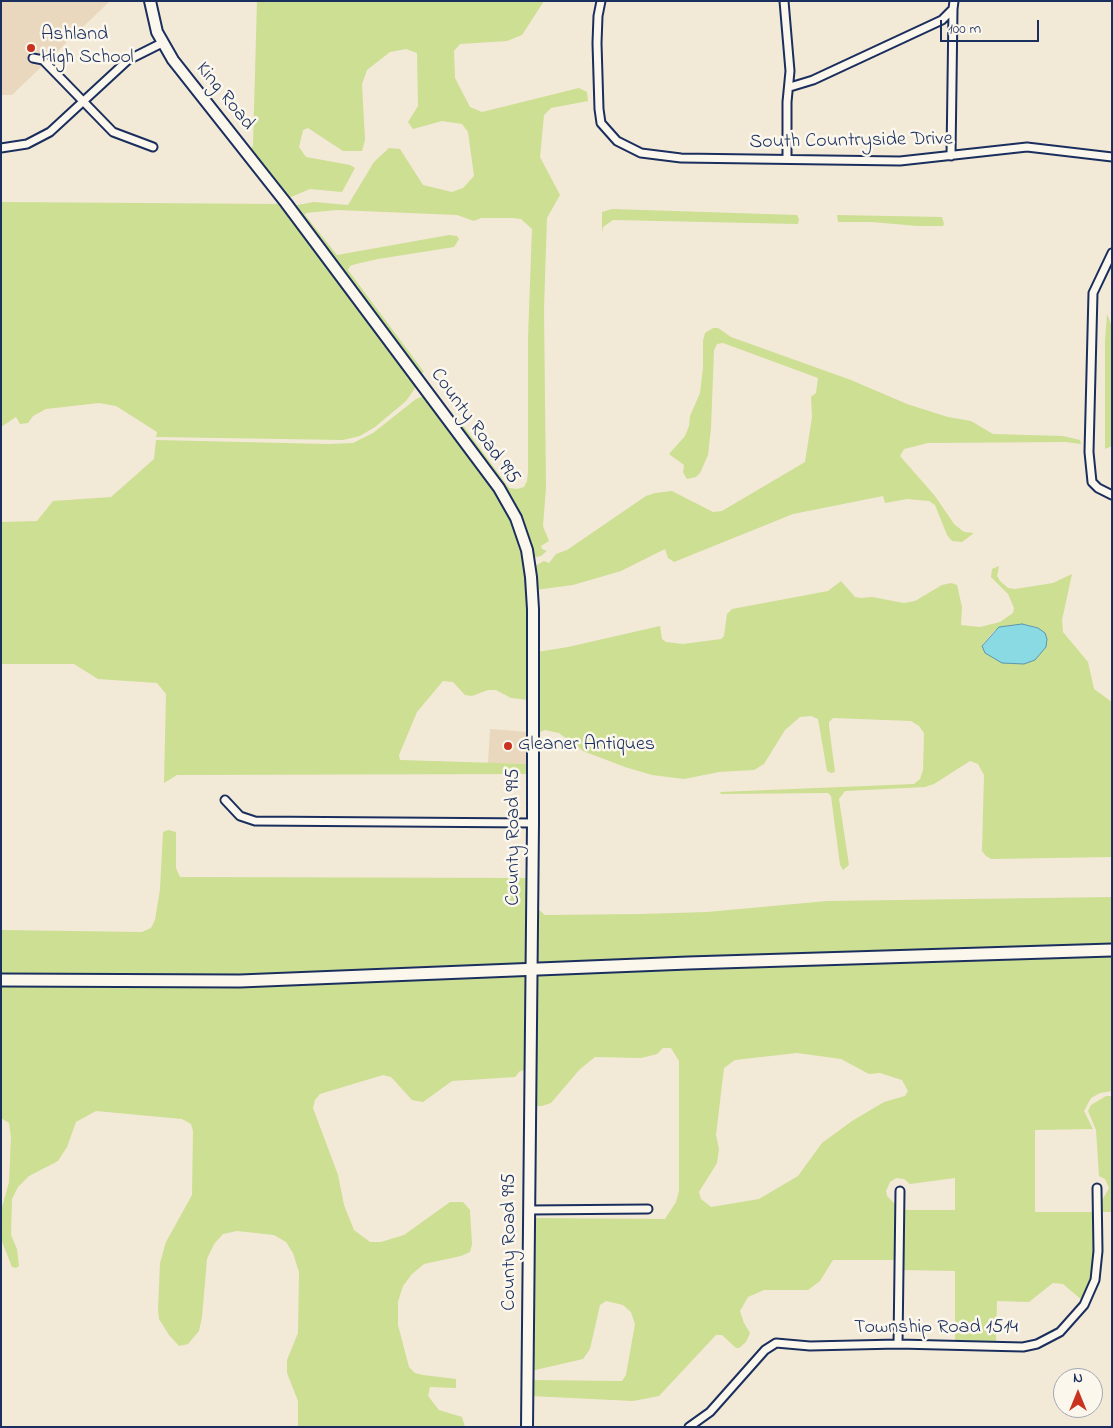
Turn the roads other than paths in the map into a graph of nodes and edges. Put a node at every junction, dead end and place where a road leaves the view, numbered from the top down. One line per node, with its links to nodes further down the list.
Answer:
1 (150, 1): 5 (street, King Road)
2 (602, 1): 13 (street, South Countryside Drive)
3 (784, 1): 7 (street)
4 (953, 5): 7 (street); 11 (street)
5 (162, 43): 8 (street); 14 (street, King Road)
6 (33, 58): 8 (street)
7 (790, 88): 13 (street)
8 (82, 102): 9 (street); 10 (street)
9 (154, 147)
10 (1, 148)
11 (951, 156): 12 (street, South Countryside Drive); 13 (street, South Countryside Drive)
12 (1112, 157)
13 (787, 159)
14 (288, 205): 18 (street, County Road 995)
15 (1112, 253): 16 (street)
16 (1112, 495)
17 (225, 800): 18 (street)
18 (533, 822): 20 (street, County Road 995)
19 (1112, 950): 20 (main road)
20 (531, 970): 21 (main road); 24 (street, County Road 995)
21 (1, 980)
22 (1097, 1188): 26 (street, Township Road 1514)
23 (900, 1191): 26 (street)
24 (528, 1210): 25 (street); 27 (street, County Road 995)
25 (648, 1210)
26 (898, 1344): 28 (street, Township Road 1514)
27 (527, 1427)
28 (689, 1427)

